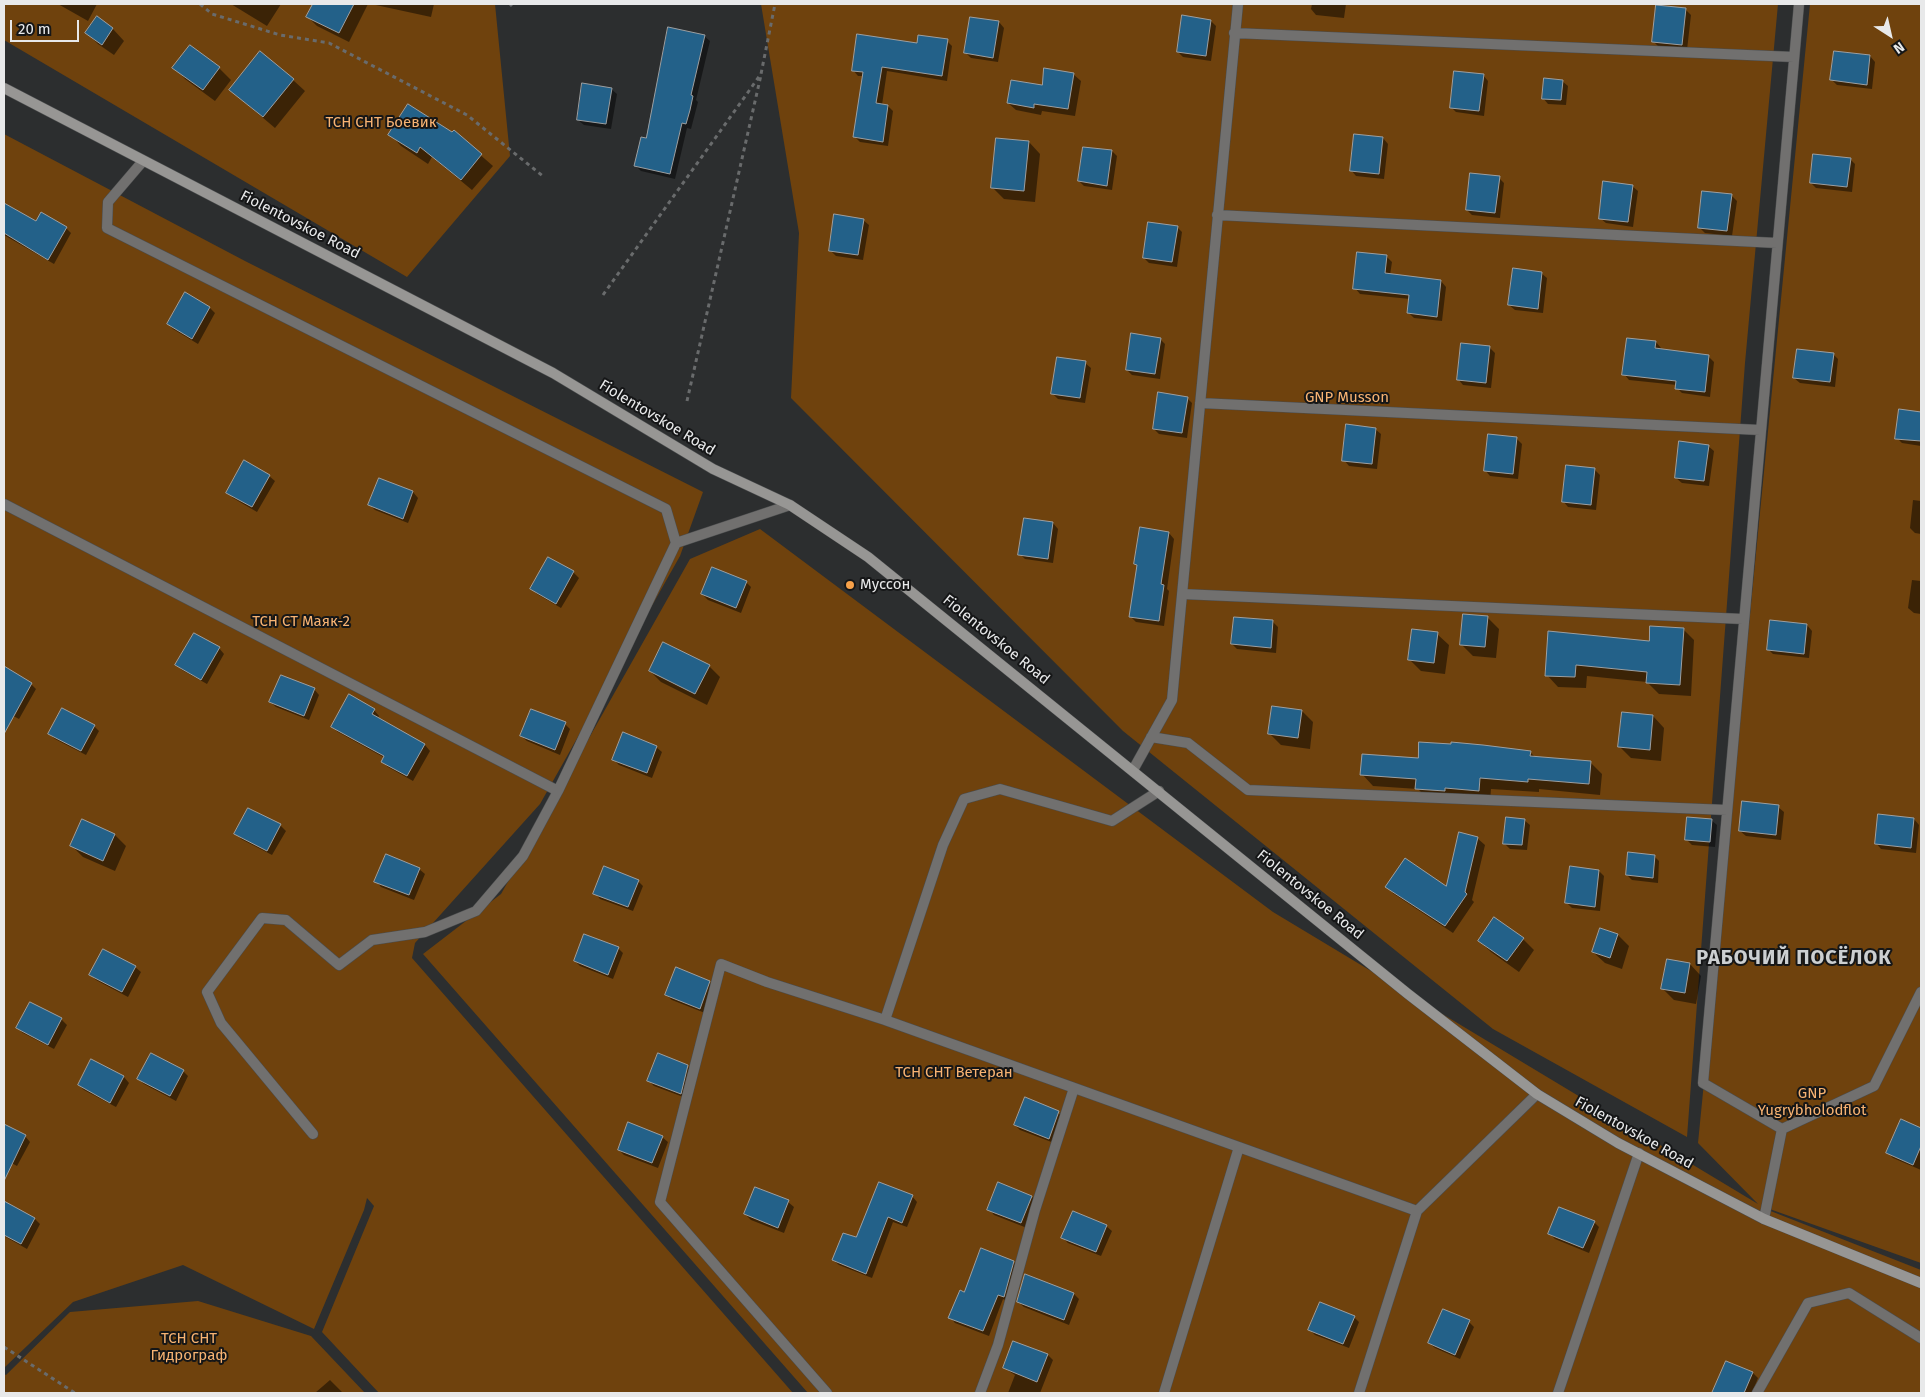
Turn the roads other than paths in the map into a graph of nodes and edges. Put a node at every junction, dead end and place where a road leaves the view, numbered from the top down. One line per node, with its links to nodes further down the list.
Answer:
1 (1238, 4): 3 (lane)
2 (1799, 4): 4 (lane)
3 (1234, 33): 4 (lane); 7 (lane)
4 (1794, 57): 8 (lane)
5 (4, 88): 6 (main road, Fiolentovskoe Road)
6 (143, 161): 12 (main road, Fiolentovskoe Road); 13 (lane)
7 (1217, 215): 8 (lane); 9 (lane)
8 (1777, 242): 10 (lane)
9 (1200, 403): 10 (lane); 14 (lane)
10 (1760, 430): 15 (lane)
11 (4, 504): 18 (lane)
12 (790, 505): 13 (lane); 17 (main road, Fiolentovskoe Road)
13 (676, 543): 18 (lane)
14 (1182, 594): 15 (lane); 16 (lane)
15 (1743, 620): 20 (lane)
16 (1151, 737): 17 (lane); 20 (lane)
17 (1133, 770): 19 (main road, Fiolentovskoe Road)
18 (558, 791): 26 (lane)
19 (1158, 791): 22 (lane); 24 (main road, Fiolentovskoe Road)
20 (1727, 810): 25 (lane)
21 (1921, 992): 25 (lane)
22 (885, 1020): 23 (lane); 33 (lane)
23 (1074, 1088): 27 (lane); 34 (lane)
24 (1537, 1094): 28 (main road, Fiolentovskoe Road); 29 (lane)
25 (1782, 1129): 30 (lane)
26 (313, 1134)
27 (1239, 1147): 29 (lane); 35 (lane)
28 (1639, 1153): 30 (main road, Fiolentovskoe Road); 37 (lane)
29 (1416, 1211): 36 (lane)
30 (1764, 1219): 31 (main road, Fiolentovskoe Road)
31 (1921, 1283)
32 (1921, 1338): 38 (lane)
33 (827, 1393)
34 (980, 1393)
35 (1164, 1393)
36 (1358, 1393)
37 (1558, 1393)
38 (1756, 1393)

